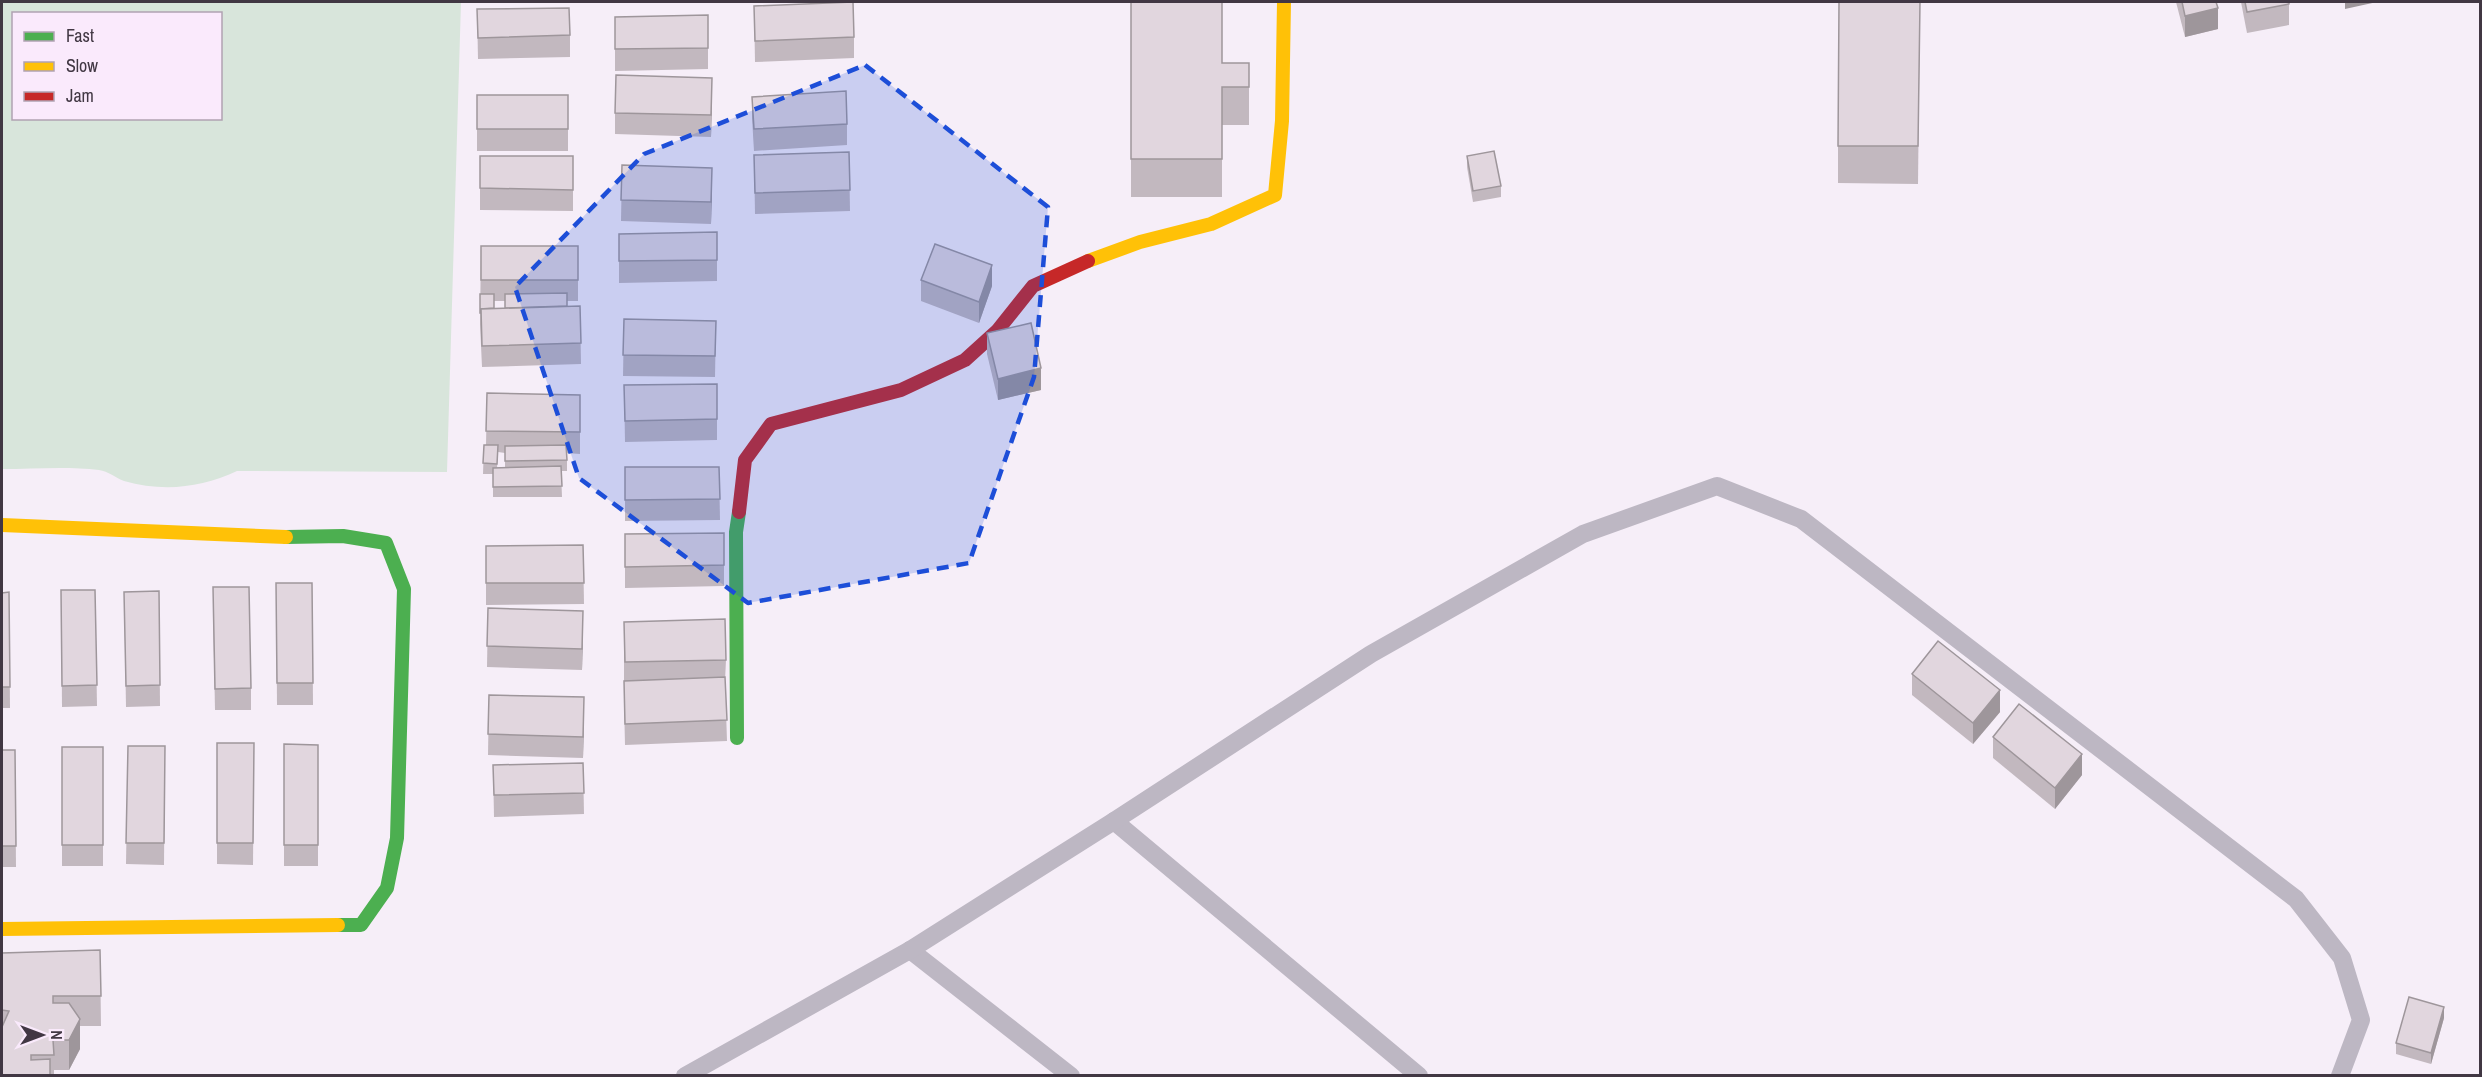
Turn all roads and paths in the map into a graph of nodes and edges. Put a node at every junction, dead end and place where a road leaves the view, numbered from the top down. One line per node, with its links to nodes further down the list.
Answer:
1 (1284, 2): 3 (street)
2 (2, 525): 5 (street)
3 (737, 738)
4 (1114, 821): 6 (lane); 9 (lane); 10 (lane)
5 (2, 929)
6 (910, 950): 7 (lane); 8 (lane)
7 (685, 1076)
8 (1071, 1076)
9 (1419, 1076)
10 (2340, 1076)

